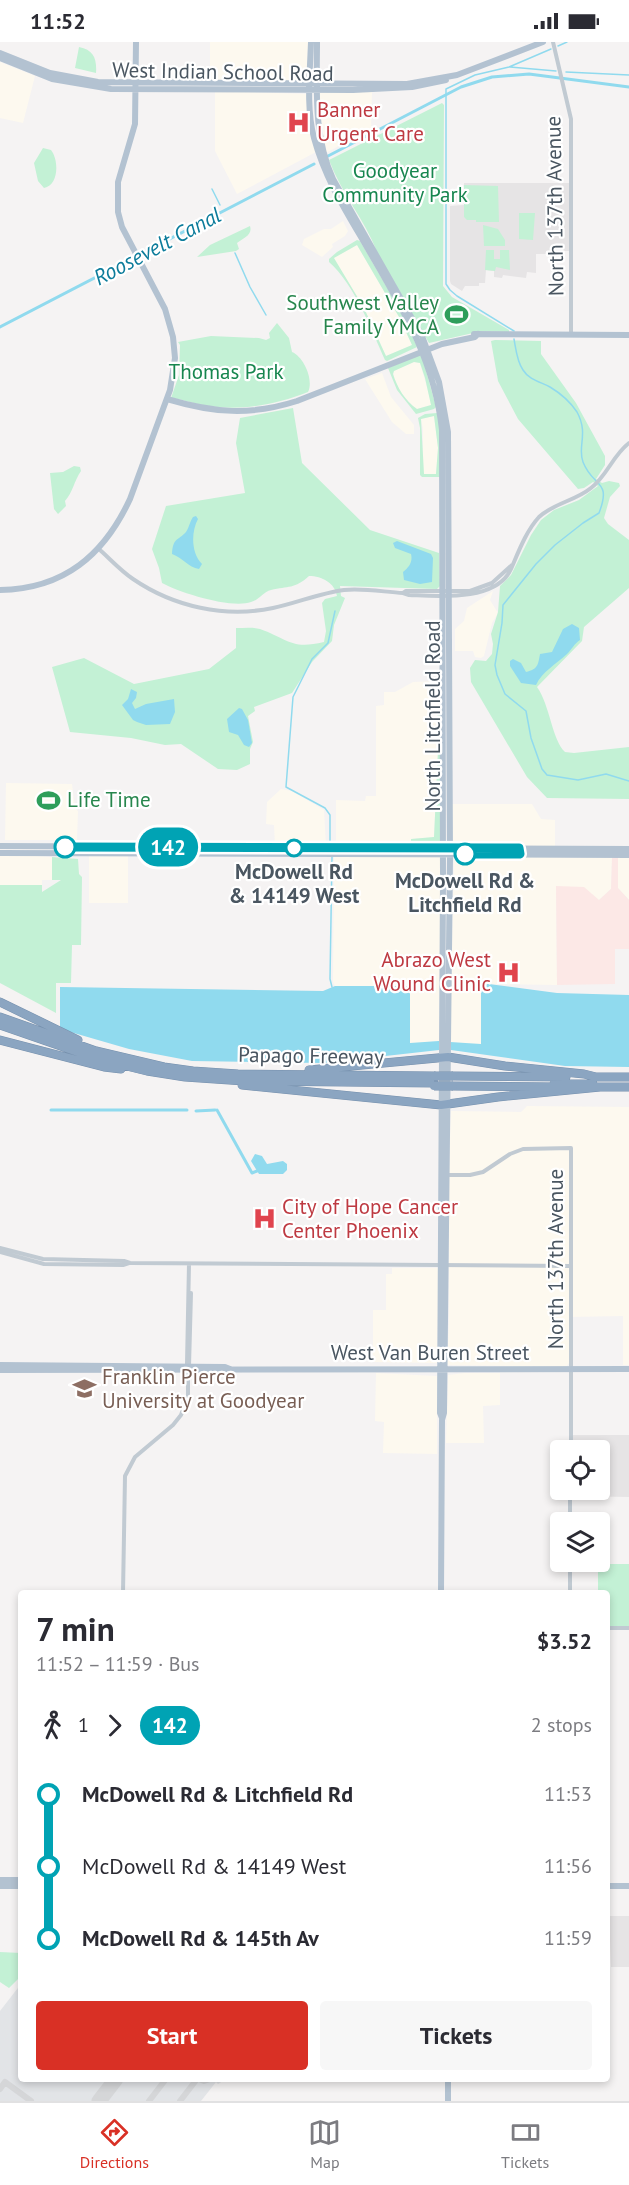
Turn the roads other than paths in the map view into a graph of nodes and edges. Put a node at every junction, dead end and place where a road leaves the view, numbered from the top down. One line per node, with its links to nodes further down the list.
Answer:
1 (136, 42): 8 (main road)
2 (311, 42): 9 (main road, North Litchfield Road)
3 (317, 42): 9 (main road, North Litchfield Road)
4 (543, 42): 9 (main road, West Indian School Road)
5 (554, 46): 13 (street, North 137th Avenue)
6 (0, 53): 8 (main road, West Indian School Road)
7 (0, 58): 8 (main road, West Indian School Road)
8 (136, 86): 9 (main road, West Indian School Road); 16 (main road)
9 (314, 87): 10 (main road, North Litchfield Road); 11 (main road, North Litchfield Road)
10 (312, 127): 11 (main road); 12 (main road, North Litchfield Road)
11 (322, 147): 12 (main road, North Litchfield Road)
12 (323, 159): 15 (main road, North Litchfield Road)
13 (571, 335): 14 (main road); 15 (main road)
14 (629, 335)
15 (425, 349): 16 (main road); 20 (main road, North Litchfield Road)
16 (167, 399): 18 (main road)
17 (629, 442): 20 (street)
18 (99, 549): 19 (main road); 20 (street)
19 (0, 591)
20 (446, 593): 21 (main road, North Litchfield Road); 21 (main road, North Litchfield Road)
21 (446, 686): 22 (main road, North Litchfield Road); 22 (main road, North Litchfield Road)
22 (446, 744): 26 (main road, North Litchfield Road)
23 (0, 846): 25 (main road)
24 (629, 849): 27 (main road)
25 (226, 850): 26 (main road); 28 (main road)
26 (447, 851): 27 (main road); 34 (main road, North Litchfield Road)
27 (520, 851): 29 (main road)
28 (0, 853)
29 (629, 855)
30 (0, 1002): 35 (highway)
31 (0, 1017): 35 (highway, Papago Freeway)
32 (0, 1026): 36 (highway, Papago Freeway); 39 (highway)
33 (0, 1040): 36 (highway)
34 (445, 1057): 37 (highway); 40 (highway); 44 (main road, North Litchfield Road)
35 (141, 1062): 39 (highway, Papago Freeway)
36 (126, 1069): 39 (highway, Papago Freeway)
37 (596, 1077): 38 (highway, Papago Freeway); 41 (highway, Papago Freeway)
38 (629, 1077)
39 (314, 1081): 40 (highway); 40 (highway, Papago Freeway)
40 (331, 1081): 41 (highway, Papago Freeway, bridge); 44 (highway)
41 (453, 1082): 42 (highway); 43 (highway, Papago Freeway)
42 (629, 1086): 43 (highway, Papago Freeway)
43 (600, 1087): 44 (highway)
44 (445, 1105): 45 (main road, North Litchfield Road)
45 (444, 1175): 48 (main road, North Litchfield Road); 49 (street, North 137th Avenue)
46 (0, 1250): 47 (street)
47 (189, 1264): 48 (street); 53 (street)
48 (444, 1265): 49 (street); 50 (main road, North Litchfield Road); 50 (main road, North Litchfield Road)
49 (570, 1266): 57 (street, North 137th Avenue)
50 (444, 1305): 56 (main road, North Litchfield Road); 56 (main road, North Litchfield Road)
51 (0, 1365): 52 (main road, West Van Buren Street)
52 (118, 1366): 53 (main road, West Van Buren Street); 58 (main road)
53 (188, 1369): 56 (main road, West Van Buren Street); 58 (main road, West Van Buren Street); 61 (street)
54 (629, 1369): 57 (main road, West Van Buren Street)
55 (0, 1370): 58 (main road, West Van Buren Street)
56 (442, 1370): 57 (main road, West Van Buren Street); 62 (main road, North Litchfield Road)
57 (571, 1370): 59 (street, North 137th Avenue)
58 (105, 1371)
59 (571, 1440)
60 (570, 1572): 63 (street)
61 (123, 1590)
62 (441, 1590)
63 (570, 1590)
64 (610, 1628): 65 (street)
65 (629, 1628)
66 (0, 1880): 67 (main road)
67 (18, 1880)
68 (0, 1886): 69 (main road)
69 (18, 1886)
70 (610, 1886): 71 (main road)
71 (629, 1886)
72 (448, 2082): 73 (main road)
73 (448, 2101)

